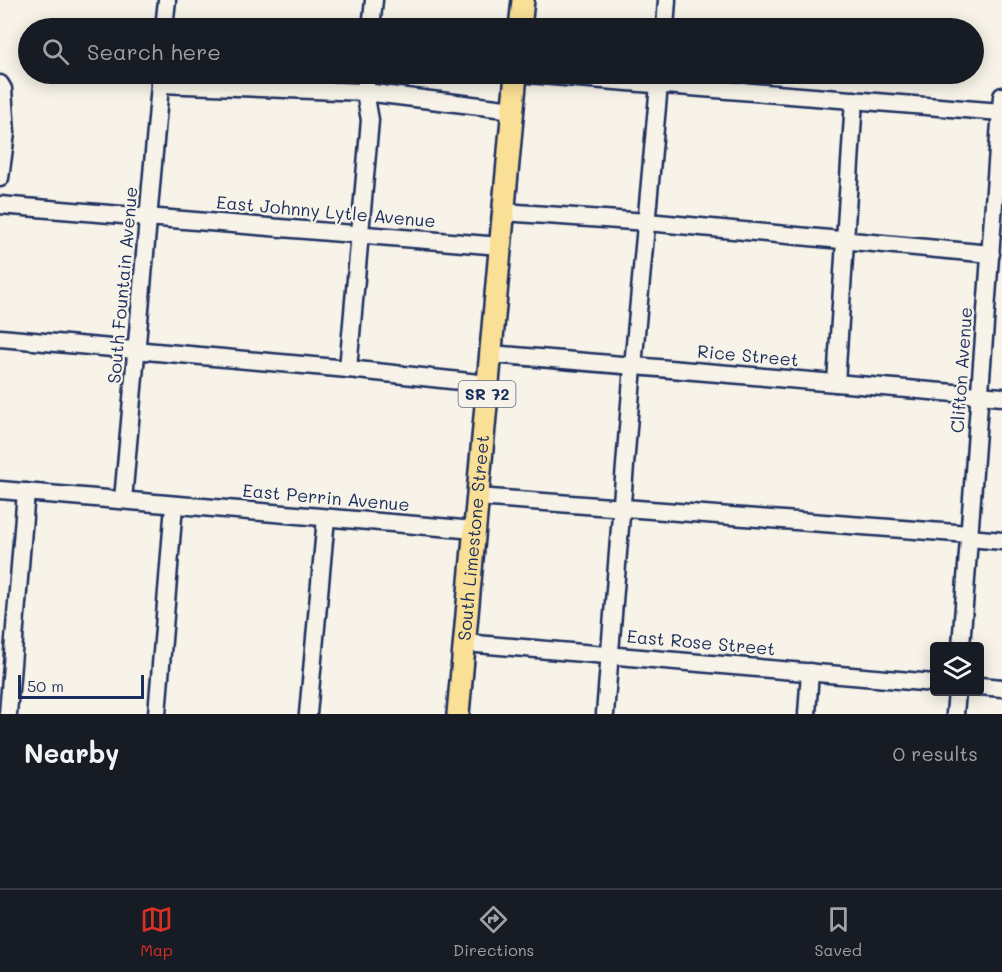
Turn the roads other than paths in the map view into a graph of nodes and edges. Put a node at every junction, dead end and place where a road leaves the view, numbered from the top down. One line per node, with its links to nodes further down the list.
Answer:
1 (167, 0): 5 (street)
2 (374, 0): 6 (street)
3 (523, 0): 7 (main road)
4 (667, 0): 8 (street)
5 (165, 18)
6 (372, 18)
7 (521, 18)
8 (666, 18)
9 (0, 84): 20 (street)
10 (160, 84): 23 (street, South Fountain Avenue)
11 (239, 84): 16 (street)
12 (366, 84): 16 (street)
13 (515, 84): 19 (main road, South Limestone Street / SR 72)
14 (660, 84): 24 (street)
15 (706, 84): 17 (street)
16 (365, 92): 19 (street); 25 (street)
17 (854, 100): 18 (street); 26 (street)
18 (1001, 104): 28 (street, Clifton Avenue)
19 (513, 110): 22 (main road, South Limestone Street / SR 72)
20 (0, 178)
21 (0, 209): 23 (street, East Johnny Lytle Avenue)
22 (503, 212): 24 (street); 27 (main road, South Limestone Street / SR 72)
23 (149, 217): 25 (street, East Johnny Lytle Avenue); 30 (street, South Fountain Avenue)
24 (646, 222): 26 (street); 32 (street)
25 (360, 234): 27 (street, East Johnny Lytle Avenue); 33 (street)
26 (844, 240): 28 (street); 34 (street)
27 (500, 246): 31 (main road, South Limestone Street / SR 72)
28 (991, 254): 36 (street, Clifton Avenue)
29 (0, 338): 30 (street)
30 (137, 349): 33 (street); 41 (street, South Fountain Avenue)
31 (491, 354): 32 (street, Rice Street); 35 (main road, South Limestone Street / SR 72)
32 (633, 366): 34 (street, Rice Street); 43 (street)
33 (348, 369): 35 (street)
34 (836, 383): 36 (street, Rice Street)
35 (488, 384): 40 (main road, South Limestone Street / SR 72)
36 (980, 395): 37 (street, Rice Street); 46 (street, Clifton Avenue)
37 (1002, 397)
38 (0, 490): 39 (street, East Perrin Avenue)
39 (26, 492): 41 (street, East Perrin Avenue); 56 (street)
40 (478, 497): 43 (street); 45 (main road, South Limestone Street / SR 72)
41 (123, 500): 42 (street, East Perrin Avenue)
42 (174, 505): 44 (street, East Perrin Avenue); 57 (street)
43 (621, 509): 46 (street); 50 (street)
44 (326, 518): 45 (street, East Perrin Avenue); 58 (street)
45 (475, 530): 49 (main road, South Limestone Street / SR 72)
46 (969, 536): 47 (street); 48 (street, Clifton Avenue)
47 (1002, 541)
48 (961, 642)
49 (465, 643): 50 (street, East Rose Street); 59 (main road, South Limestone Street / SR 72)
50 (610, 655): 51 (street, East Rose Street); 60 (street)
51 (810, 672): 52 (street, East Rose Street); 61 (street)
52 (930, 682)
53 (984, 686): 54 (street)
54 (1002, 688)
55 (957, 696): 62 (street)
56 (8, 714)
57 (156, 714)
58 (308, 714)
59 (458, 714)
60 (605, 714)
61 (807, 714)
62 (956, 714)

